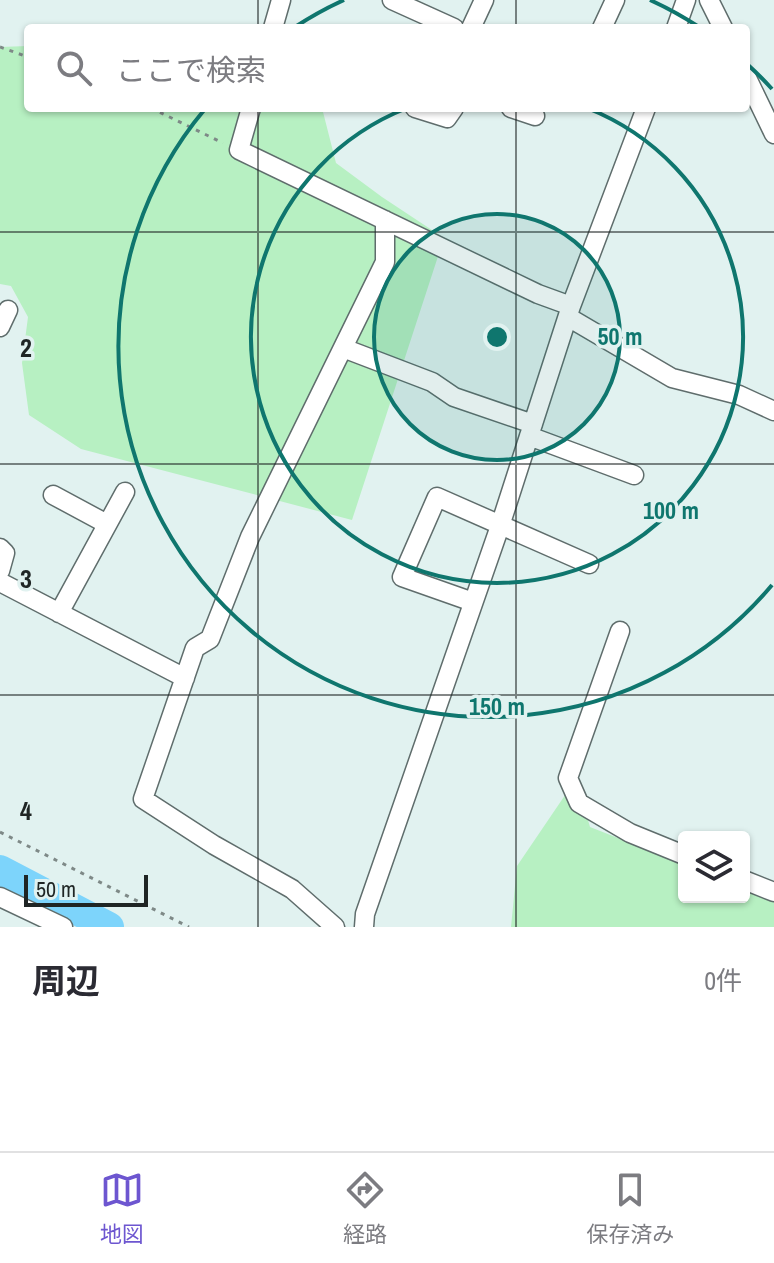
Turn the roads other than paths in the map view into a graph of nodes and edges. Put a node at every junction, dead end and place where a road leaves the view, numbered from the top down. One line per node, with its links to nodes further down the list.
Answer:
1 (281, 0): 7 (street)
2 (392, 0): 8 (street)
3 (484, 0): 9 (street)
4 (615, 0): 10 (street)
5 (686, 0): 11 (street)
6 (709, 0): 12 (street)
7 (274, 24)
8 (445, 24)
9 (473, 24)
10 (604, 24)
11 (677, 24)
12 (721, 24)
13 (750, 84): 20 (street)
14 (250, 112): 21 (street)
15 (428, 112): 16 (street)
16 (451, 112)
17 (523, 112): 19 (street)
18 (645, 112): 23 (street)
19 (535, 116)
20 (774, 134)
21 (385, 220): 23 (street); 25 (street)
22 (8, 310): 24 (street)
23 (570, 311): 26 (street); 27 (street)
24 (0, 327)
25 (343, 348): 27 (street); 40 (street)
26 (774, 411)
27 (531, 430): 28 (street); 32 (street)
28 (634, 475)
29 (125, 492): 31 (street)
30 (53, 495): 31 (street)
31 (107, 524): 38 (street)
32 (500, 526): 34 (street); 37 (street); 37 (street)
33 (0, 548): 35 (street)
34 (589, 564)
35 (0, 571)
36 (0, 582): 38 (street)
37 (473, 602): 47 (street)
38 (59, 613): 40 (street)
39 (620, 631): 41 (street)
40 (185, 678): 46 (street)
41 (678, 853)
42 (750, 882): 43 (street)
43 (774, 892)
44 (0, 897): 45 (street)
45 (63, 927)
46 (335, 927)
47 (364, 927)

